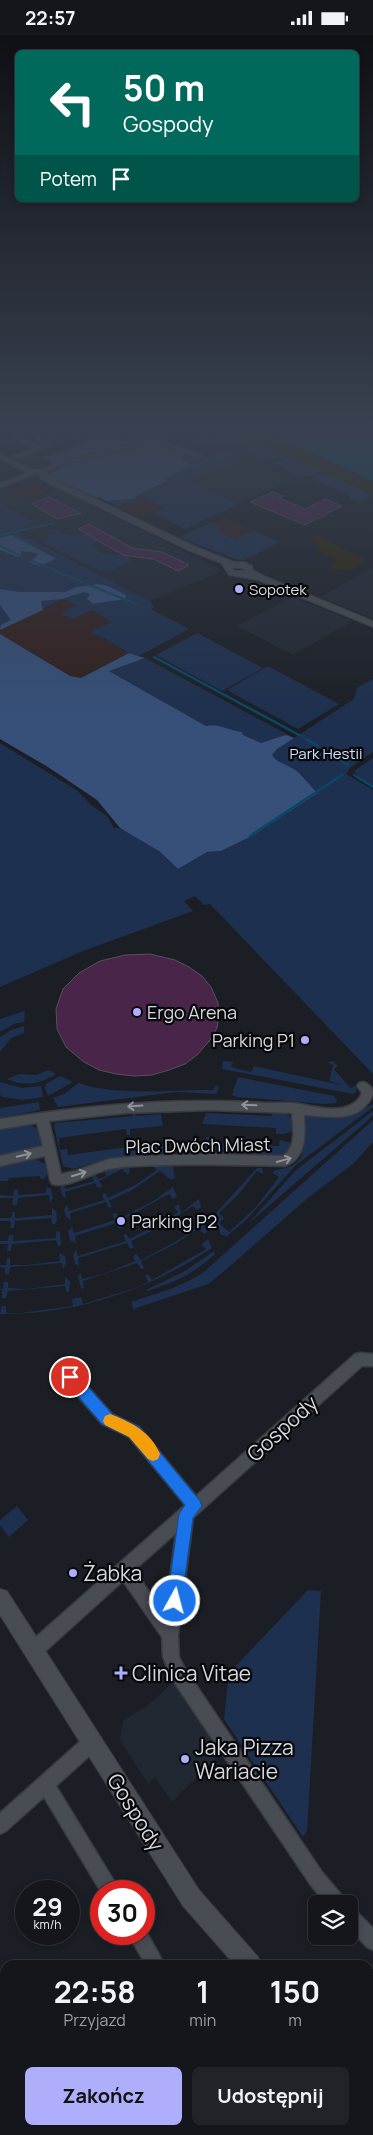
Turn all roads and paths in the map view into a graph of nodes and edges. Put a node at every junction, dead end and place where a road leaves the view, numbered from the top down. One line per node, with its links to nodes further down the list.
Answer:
1 (154, 530): 2 (street)
2 (373, 624)
3 (363, 1086): 4 (street)
4 (298, 1108): 5 (street, one-way to 5); 7 (street, Plac Dwóch Miast, one-way to 4)
5 (42, 1117): 6 (street); 7 (street, Plac Dwóch Miast)
6 (0, 1124)
7 (48, 1149): 8 (street, one-way to 7)
8 (0, 1161)
9 (373, 1361): 11 (street, Gospody)
10 (70, 1377): 11 (street)
11 (191, 1510): 12 (street, Gospody); 14 (street)
12 (125, 1570): 14 (street); 15 (street, Gospody)
13 (0, 1598): 15 (street, Gospody)
14 (170, 1635): 20 (street)
15 (34, 1650): 16 (street, Gospody)
16 (91, 1743): 17 (street); 25 (street, Gospody)
17 (46, 1785): 18 (street); 19 (street)
18 (0, 1825)
19 (104, 1880)
20 (330, 1895)
21 (358, 1925): 22 (street)
22 (373, 1941)
23 (144, 1945): 24 (street)
24 (153, 1960)
25 (246, 1960)

